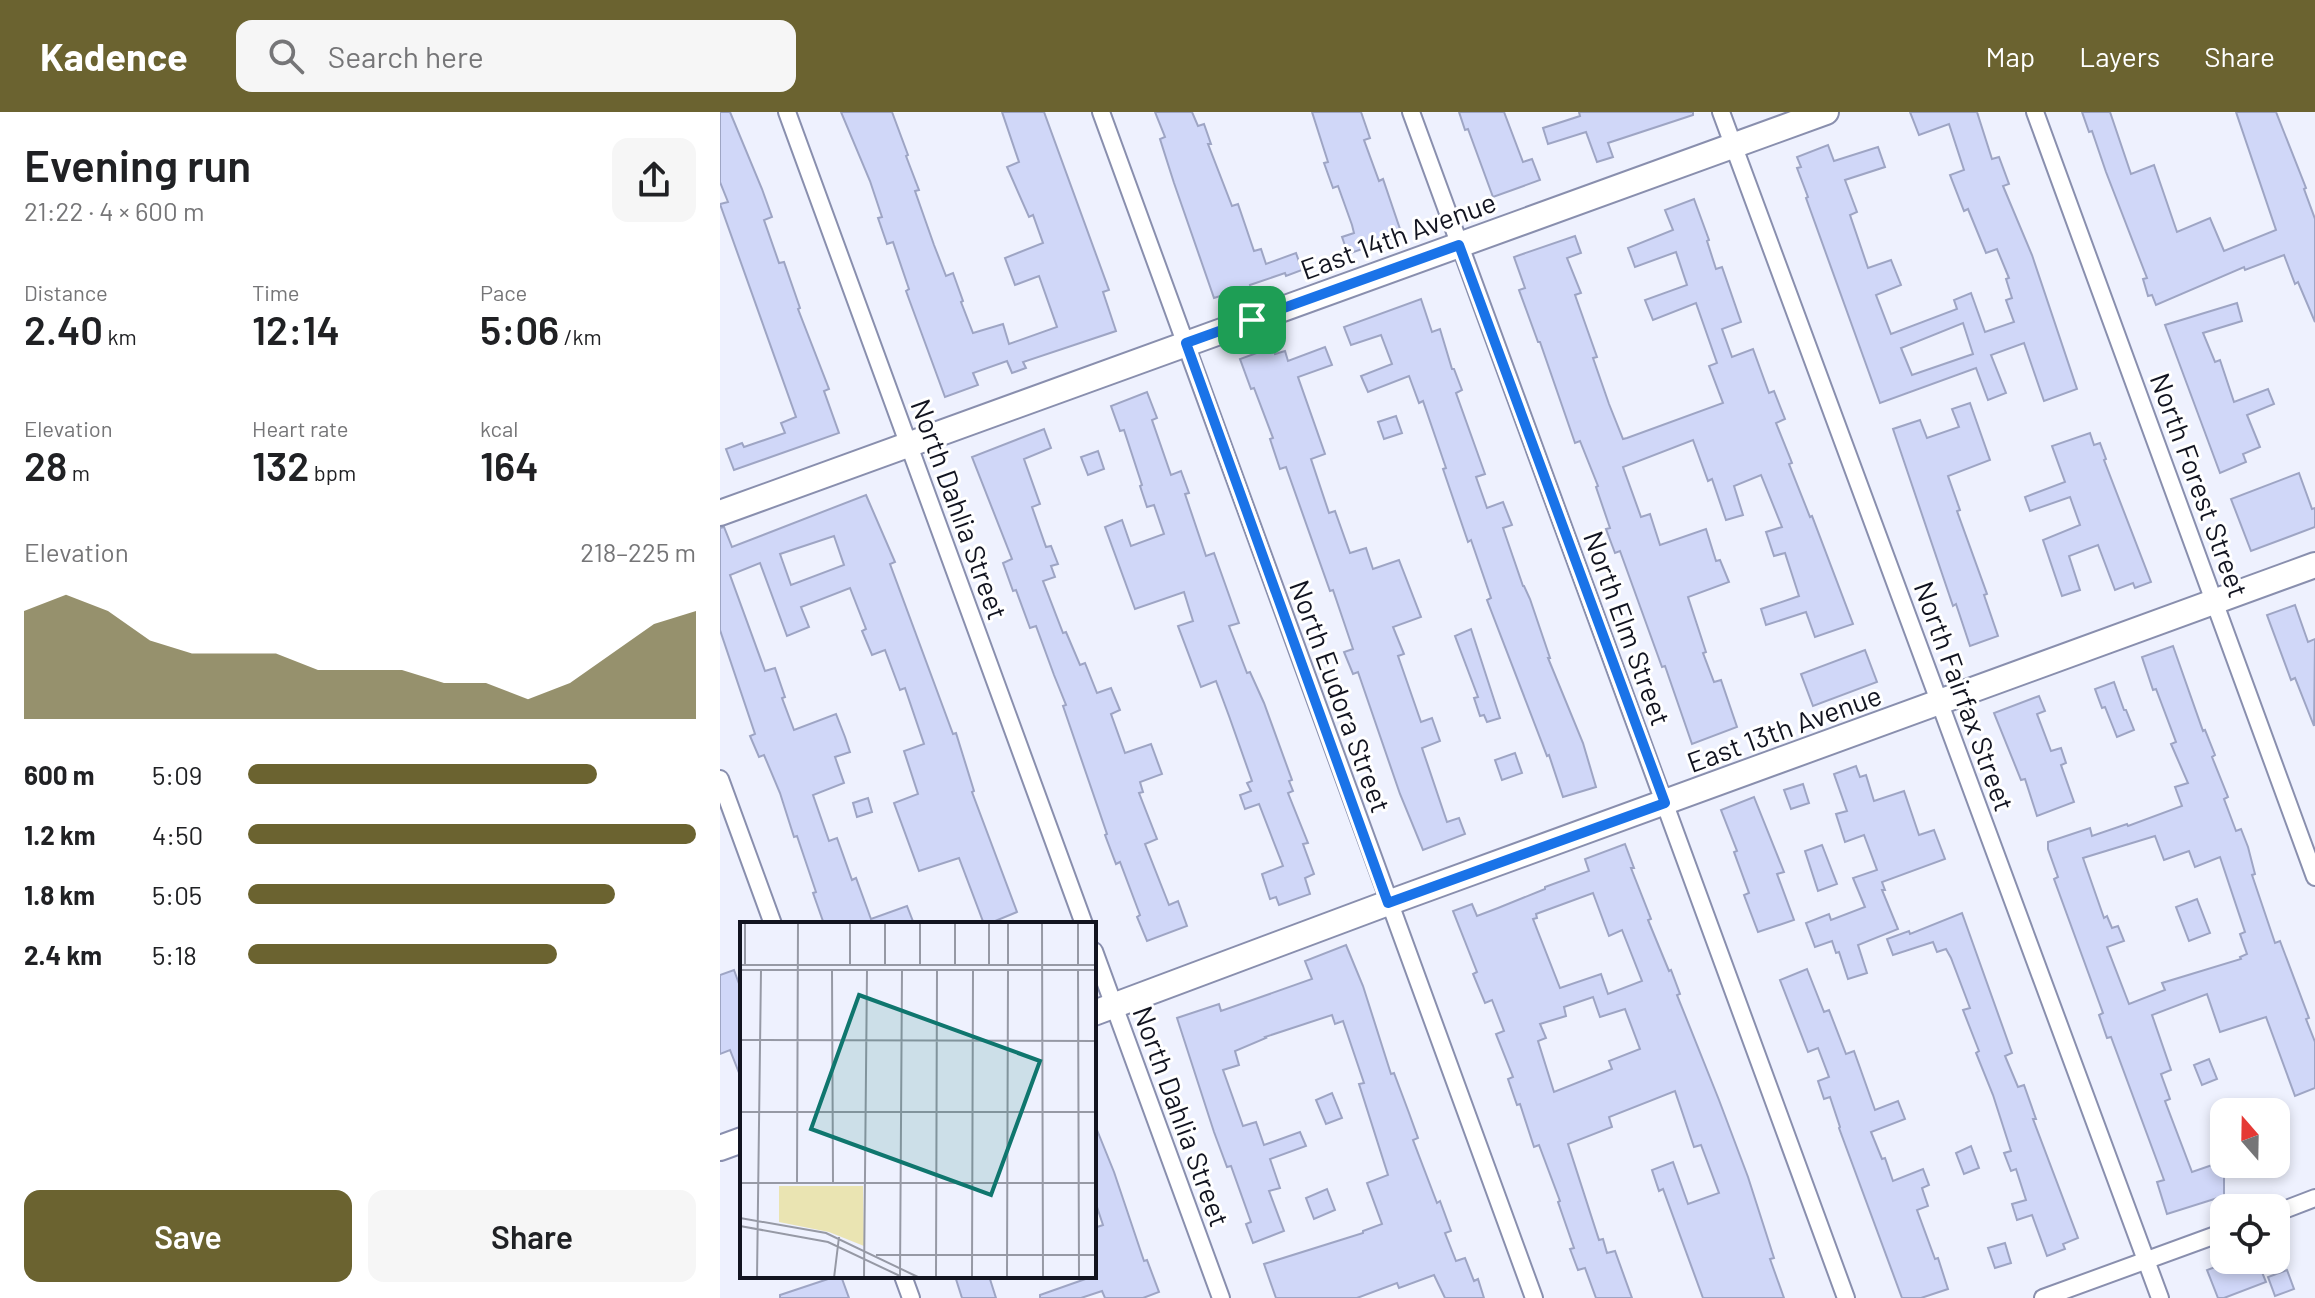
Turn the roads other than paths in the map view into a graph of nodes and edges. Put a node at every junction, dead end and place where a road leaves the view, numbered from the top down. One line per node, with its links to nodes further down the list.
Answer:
1 (787, 112): 10 (street, North Dahlia Street)
2 (1101, 112): 9 (street, North Eudora Street)
3 (1411, 112): 8 (street, North Elm Street)
4 (1721, 112): 7 (street, North Fairfax Street)
5 (1826, 112): 7 (main road, East 14th Avenue)
6 (2035, 112): 13 (street, North Forest Street)
7 (1733, 146): 8 (main road, East 14th Avenue); 14 (street, North Fairfax Street)
8 (1459, 245): 9 (main road, East 14th Avenue); 16 (street, North Elm Street)
9 (1186, 343): 10 (main road, East 14th Avenue); 18 (street, North Eudora Street)
10 (909, 445): 11 (main road, East 14th Avenue); 20 (street, North Dahlia Street)
11 (720, 513)
12 (2315, 565): 13 (main road, East 13th Avenue)
13 (2215, 601): 14 (main road, East 13th Avenue); 17 (street, North Forest Street)
14 (1939, 703): 16 (main road, East 13th Avenue); 28 (street, North Fairfax Street)
15 (720, 779): 19 (street)
16 (1665, 803): 18 (main road, East 13th Avenue); 33 (street, North Elm Street)
17 (2315, 877)
18 (1388, 903): 22 (main road, East 13th Avenue); 32 (street, North Eudora Street)
19 (772, 922)
20 (1083, 922)
21 (1096, 963): 22 (street, North Dahlia Street)
22 (1104, 1009): 31 (street, North Dahlia Street)
23 (740, 1141): 24 (main road)
24 (720, 1148)
25 (2315, 1198): 26 (street)
26 (2290, 1208)
27 (2210, 1237): 28 (street)
28 (2147, 1260): 34 (street); 35 (street, North Fairfax Street)
29 (904, 1278): 30 (street)
30 (911, 1298)
31 (1221, 1298)
32 (1534, 1298)
33 (1846, 1298)
34 (2043, 1298)
35 (2160, 1298)

